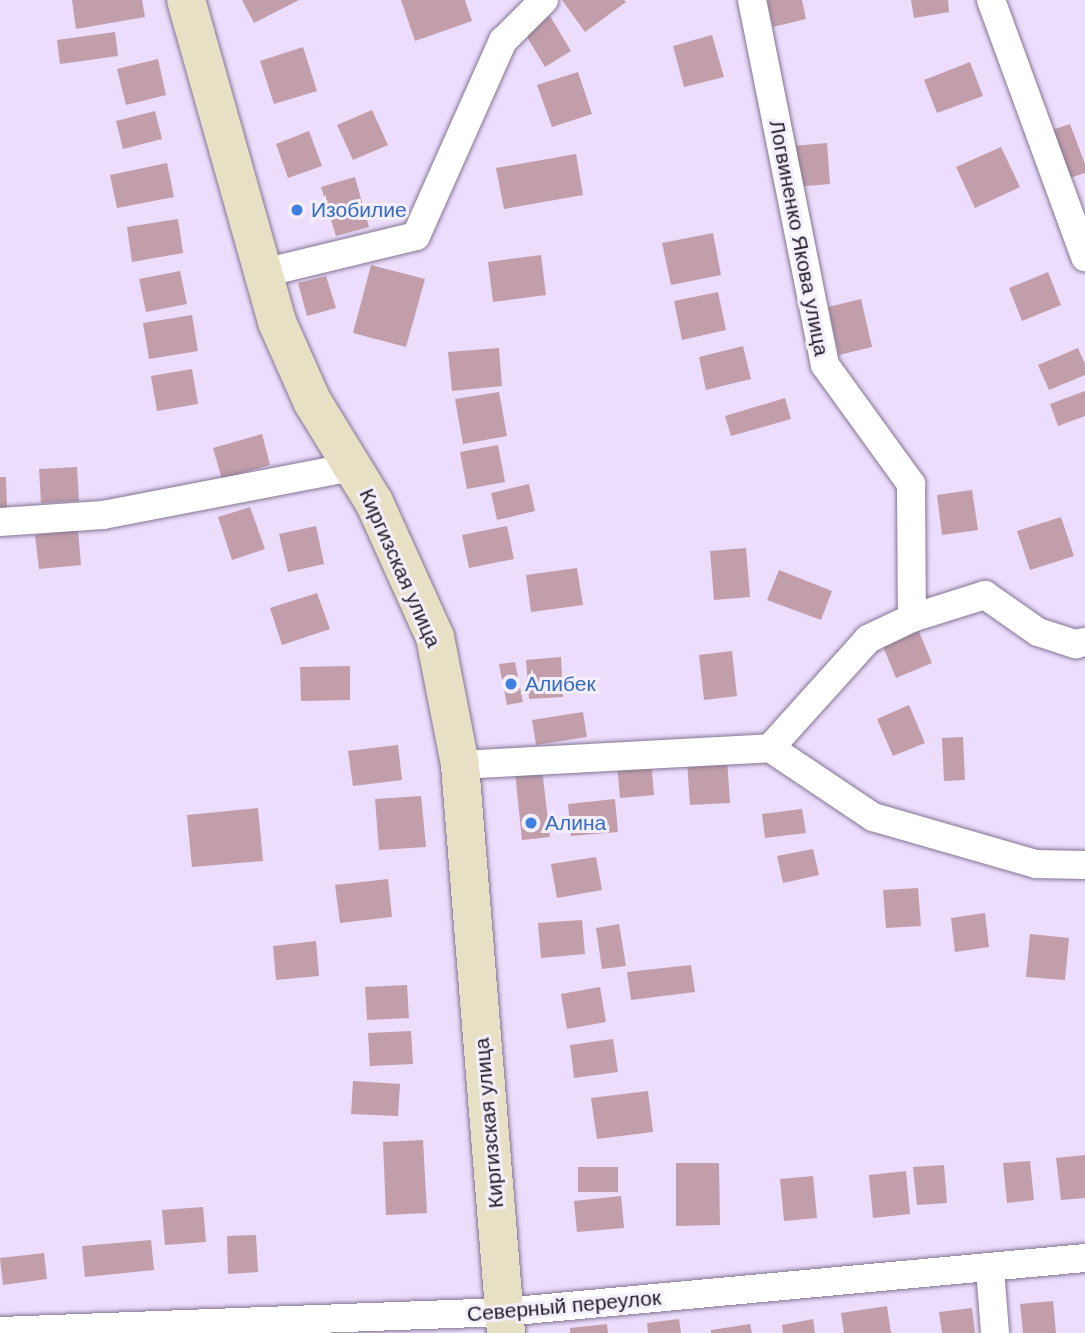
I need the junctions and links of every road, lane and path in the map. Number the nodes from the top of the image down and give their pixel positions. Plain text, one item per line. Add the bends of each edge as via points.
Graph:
1 (187, 0) edge
2 (544, 0) edge
3 (752, 0) edge
4 (991, 0) edge
5 (1085, 257) edge
6 (263, 273) junction
7 (353, 467) junction
8 (0, 522) edge
9 (912, 618) junction
10 (1085, 642) edge
11 (770, 748) junction
12 (460, 765) junction
13 (1085, 865) edge
14 (1085, 1258) edge
15 (990, 1269) junction
16 (505, 1323) edge
17 (0, 1331) edge
18 (32, 1333) edge
19 (995, 1333) edge

1 - 6 main road, Киргизская улица
2 - 6 street via 503,41 416,236
3 - 9 street, Логвиненко Якова улица via 825,365 911,484
4 - 5 street
6 - 7 main road, Киргизская улица via 277,322 312,401
7 - 8 street via 103,515
7 - 12 main road, Киргизская улица via 374,502 435,637
9 - 10 street via 985,595 1038,632 1076,644
9 - 11 street via 869,639
11 - 12 street
11 - 13 street via 873,817 1036,864
12 - 16 main road, Киргизская улица
14 - 15 street, Северный переулок
15 - 16 street, Северный переулок
15 - 19 street
16 - 18 street, Северный переулок
17 - 18 street, Северный переулок

